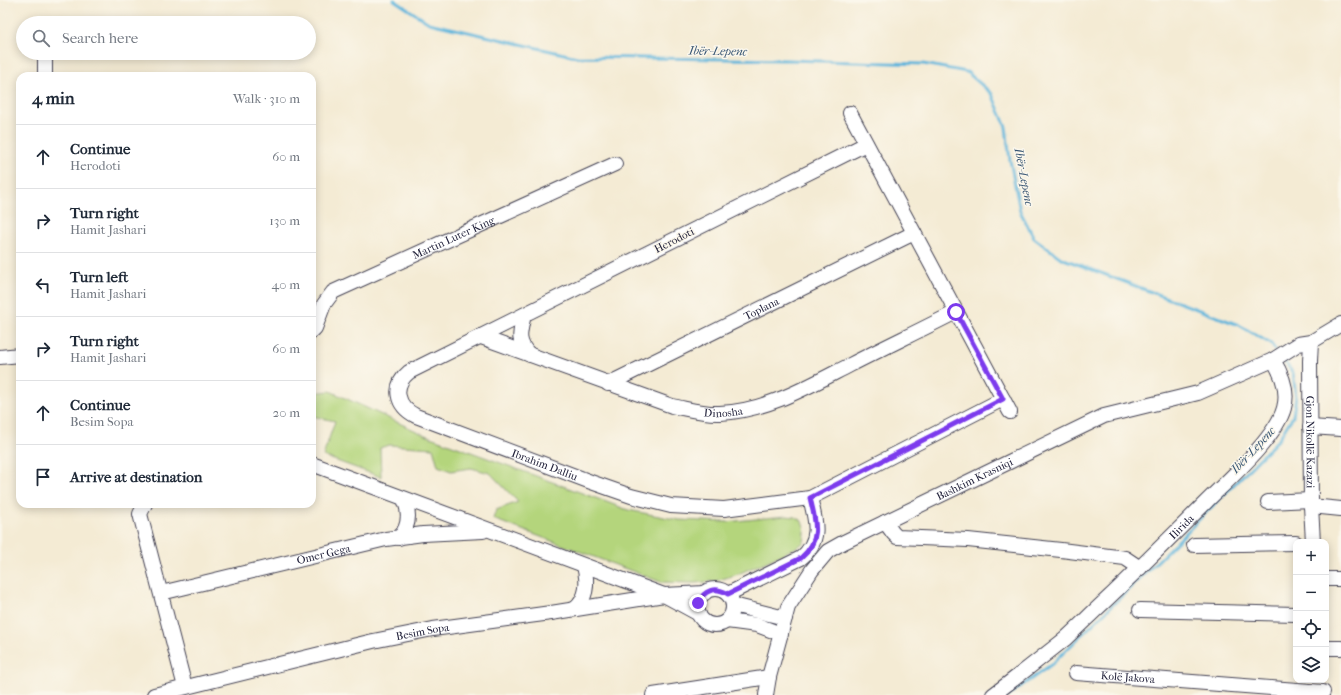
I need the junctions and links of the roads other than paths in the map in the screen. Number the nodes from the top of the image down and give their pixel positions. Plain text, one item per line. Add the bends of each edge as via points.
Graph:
1 (45, 60) edge
2 (45, 72) edge
3 (850, 113) dead end
4 (866, 144) junction
5 (616, 164) dead end
6 (914, 233) junction
7 (956, 312) junction
8 (524, 315) junction
9 (1341, 324) edge
10 (316, 325) edge
11 (481, 337) junction
12 (1311, 342) junction
13 (0, 355) edge
14 (16, 355) edge
15 (530, 355) junction
16 (1273, 360) junction
17 (608, 384) junction
18 (1003, 399) junction
19 (1010, 412) dead end
20 (1310, 427) junction
21 (1341, 429) edge
22 (316, 466) edge
23 (810, 498) junction
24 (404, 499) junction
25 (1268, 502) dead end
26 (1311, 503) junction
27 (143, 508) edge
28 (1341, 509) edge
29 (885, 522) junction
30 (489, 531) junction
31 (399, 538) junction
32 (1313, 539) edge
33 (1293, 543) edge
34 (1194, 545) dead end
35 (584, 566) junction
36 (1140, 568) junction
37 (1329, 579) edge
38 (1341, 579) edge
39 (161, 593) junction
40 (705, 593) junction
41 (664, 595) junction
42 (730, 600) junction
43 (575, 609) junction
44 (1140, 610) dead end
45 (698, 614) junction
46 (1293, 614) edge
47 (785, 618) junction
48 (727, 621) junction
49 (781, 634) junction
50 (1329, 648) edge
51 (1341, 648) edge
52 (1076, 673) dead end
53 (769, 677) junction
54 (185, 687) junction
55 (1323, 689) edge
56 (154, 695) edge
57 (653, 695) edge
58 (766, 695) edge
59 (993, 695) edge

1 - 2 street
3 - 4 street
4 - 6 street
4 - 8 street, Herodoti
5 - 10 street, Martin Luter King via 332,292 324,304
6 - 7 street
6 - 17 street, Toplana
7 - 17 street, Dinosha via 776,402 744,410 699,412 672,406
7 - 18 street
8 - 11 street, Herodoti
8 - 15 street via 521,342
9 - 12 street
11 - 15 street, Dinosha
11 - 23 street, Ibrahim Dalliu via 403,377 398,389 399,396 410,413 591,482 670,506 724,509
12 - 16 street via 1298,344
12 - 20 street, Gjon Nikollë Kazazi
13 - 14 street
15 - 17 street, Dinosha
16 - 29 street, Bashkim Krasniqi via 1198,394 1104,416
16 - 36 street, Ilirida via 1282,373 1285,386 1285,402 1279,421 1242,467
18 - 19 street
18 - 23 street
20 - 21 street
20 - 26 street, Gjon Nikollë Kazazi
22 - 24 street, Besim Sopa
23 - 42 street via 816,526 815,541 807,553
24 - 30 street, Besim Sopa
24 - 31 street via 408,524
25 - 26 street
26 - 28 street
26 - 32 street, Gjon Nikollë Kazazi
27 - 39 street via 140,514
29 - 36 street via 897,536 968,540 1125,558
29 - 47 street, Bashkim Krasniqi via 828,552 812,570 788,607
30 - 31 street, Omer Gega via 423,534
30 - 35 street, Besim Sopa
31 - 39 street, Omer Gega
33 - 34 street
35 - 41 street, Besim Sopa
35 - 43 street via 587,587 581,604
36 - 59 street, Ilirida via 1066,638
37 - 38 street
39 - 54 street
40 - 41 street, Besim Sopa
40 - 42 street, Besim Sopa via 716,589 722,591
40 - 45 street via 700,597
41 - 43 street, Besim Sopa
41 - 45 street, Besim Sopa
42 - 47 street, Besim Sopa
42 - 48 street via 733,611
43 - 54 street, Besim Sopa via 411,633
44 - 46 street
45 - 48 street, Besim Sopa via 711,625 717,626
47 - 49 street, Bashkim Krasniqi
48 - 49 street, Besim Sopa via 757,625
49 - 53 street, Bashkim Krasniqi
50 - 51 street
52 - 55 street, Kolë Jakova
53 - 57 street
53 - 58 street, Bashkim Krasniqi
54 - 56 street, Besim Sopa

